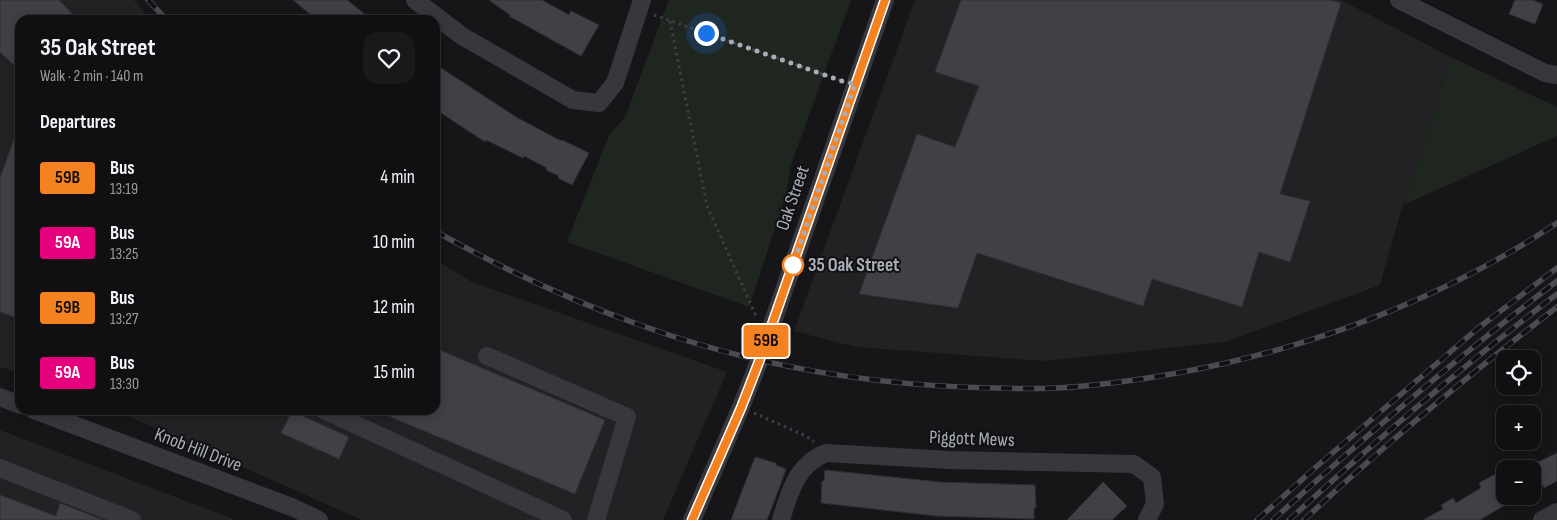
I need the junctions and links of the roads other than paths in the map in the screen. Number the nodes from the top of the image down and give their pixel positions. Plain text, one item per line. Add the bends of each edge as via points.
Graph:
1 (415, 0) edge
2 (885, 0) edge
3 (1399, 0) edge
4 (640, 5) edge
5 (435, 15) edge
6 (440, 19) edge
7 (1557, 75) edge
8 (487, 356) dead end
9 (0, 397) edge
10 (15, 403) edge
11 (46, 415) edge
12 (335, 415) edge
13 (0, 468) edge
14 (1557, 512) edge
15 (288, 514) edge
16 (132, 520) edge
17 (319, 520) edge
18 (563, 520) edge
19 (596, 520) edge
20 (692, 520) edge
21 (781, 520) edge
22 (1147, 520) edge
23 (1542, 520) edge

1 - 5 street
2 - 20 street, Oak Street via 760,359
3 - 7 street via 1545,73
4 - 6 street via 615,83 599,103 574,100 462,36
8 - 19 street via 627,417
9 - 10 street
11 - 15 street, Knob Hill Drive
12 - 18 street
13 - 16 street
14 - 23 street
15 - 17 street, Knob Hill Drive
21 - 22 street, Piggott Mews via 796,479 815,457 826,453 949,460 1134,464 1152,477 1155,504

